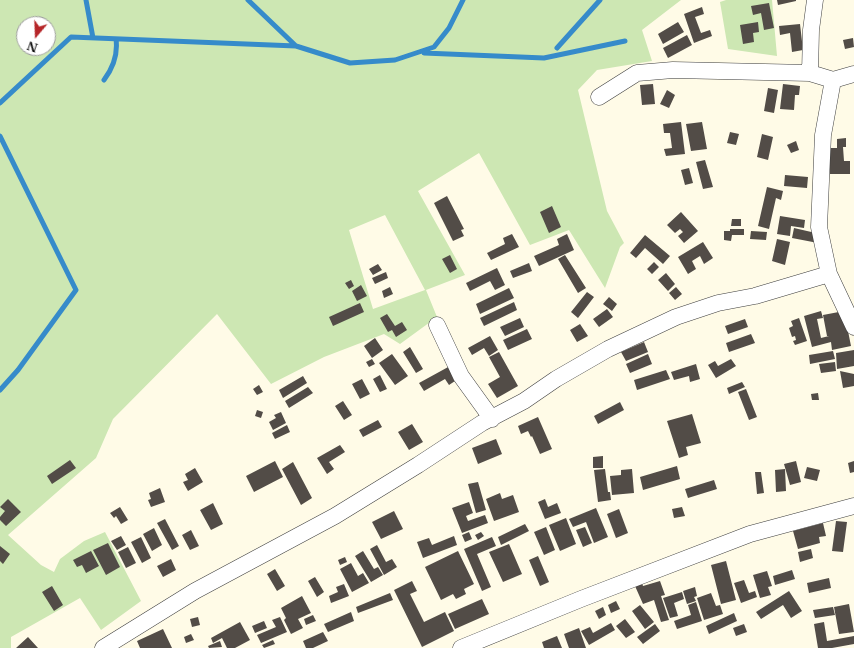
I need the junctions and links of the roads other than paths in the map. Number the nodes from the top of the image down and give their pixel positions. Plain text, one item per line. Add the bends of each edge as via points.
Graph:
1 (815, 0) edge
2 (810, 73) junction
3 (854, 74) edge
4 (833, 80) junction
5 (599, 97) dead end
6 (829, 274) junction
7 (437, 325) dead end
8 (854, 327) edge
9 (492, 419) junction
10 (854, 506) edge
11 (103, 648) edge
12 (461, 648) edge

1 - 2 street
2 - 4 street
2 - 5 street via 673,70 637,73
3 - 4 street
4 - 6 street via 823,135 819,228
6 - 8 street
6 - 9 street via 755,296 718,303 676,317 608,349
7 - 9 street via 461,376
9 - 11 street via 335,516 195,591
10 - 12 street via 750,534

